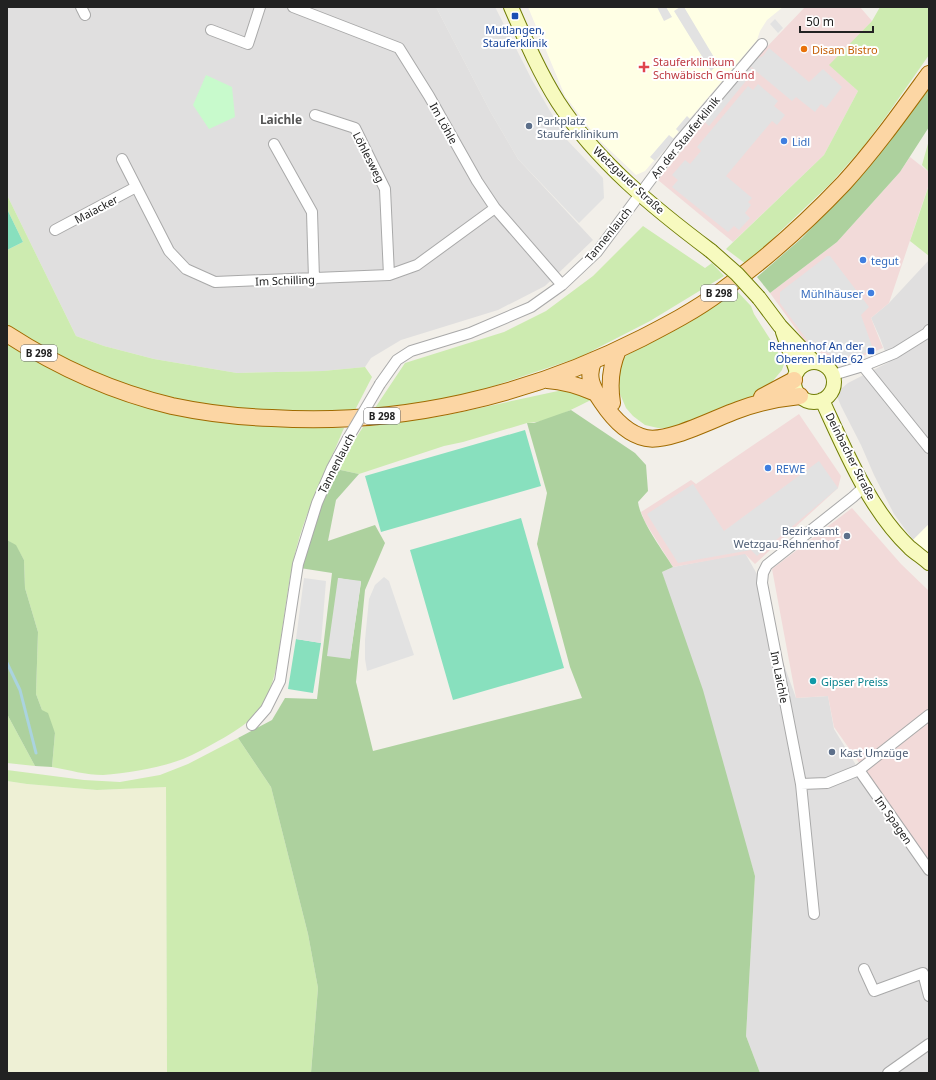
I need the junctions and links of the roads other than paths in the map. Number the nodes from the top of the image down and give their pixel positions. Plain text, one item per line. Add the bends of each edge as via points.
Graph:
1 (260, 7) edge
2 (293, 7) edge
3 (511, 7) edge
4 (211, 30) dead end
5 (762, 44) dead end
6 (929, 74) edge
7 (316, 115) dead end
8 (274, 144) dead end
9 (122, 158) dead end
10 (136, 187) junction
11 (640, 194) junction
12 (496, 208) junction
13 (55, 230) dead end
14 (389, 275) junction
15 (314, 279) junction
16 (562, 285) junction
17 (780, 326) junction
18 (928, 333) edge
19 (7, 334) edge
20 (618, 350) junction
21 (594, 360) junction
22 (814, 362) junction
23 (863, 366) junction
24 (833, 375) junction
25 (796, 376) junction
26 (543, 380) junction
27 (596, 393) junction
28 (800, 396) junction
29 (822, 400) junction
30 (612, 403) junction
31 (740, 410) junction
32 (623, 426) junction
33 (929, 448) edge
34 (864, 487) junction
35 (929, 563) edge
36 (929, 715) edge
37 (252, 725) dead end
38 (859, 770) junction
39 (801, 784) junction
40 (929, 870) edge
41 (814, 914) dead end
42 (864, 969) dead end
43 (929, 996) edge
44 (929, 1044) edge
45 (888, 1073) edge

1 - 4 street via 248,44
2 - 12 street, Im Löhle via 399,48 477,181
3 - 11 street, Wetzgauer Straße via 542,72 576,128
5 - 11 street, An der Stauferklinik via 678,143
6 - 20 main road, B 298 via 878,143 845,182 774,251 719,293
7 - 14 street, Löhlesweg via 355,128 385,189
8 - 15 street via 312,212
9 - 10 street, Im Schilling
10 - 13 street, Maiacker
10 - 15 street, Im Schilling via 169,251 186,269 215,282
11 - 16 street, Tannenlauch via 597,252
11 - 17 street, Wetzgauer Straße, bridge via 737,274
12 - 14 street, Im Schilling via 417,265
12 - 16 street, Im Löhle
14 - 15 street, Im Schilling
16 - 37 street, Tannenlauch, bridge via 531,307 470,333 411,351 397,360 380,384 332,468 317,503 298,564 280,681 266,710
17 - 22 street, Wetzgauer Straße
17 - 25 street, Wetzgauer Straße
18 - 23 street via 895,353
19 - 26 main road, B 298 via 52,361 110,387 172,406 240,416 301,420 399,414 479,399
20 - 21 main road, B 298
20 - 30 main road via 610,382
21 - 26 main road, B 298
21 - 27 main road via 590,376
21 - 30 main road
22 - 24 street, Wetzgauer Straße via 825,365
22 - 25 street via 801,367
23 - 24 street
23 - 33 street
24 - 29 street via 831,392
25 - 28 street, Wetzgauer Straße via 794,386
25 - 31 main road
26 - 27 main road via 567,383
27 - 32 main road
28 - 29 street via 809,401
28 - 31 main road
29 - 34 street, Deinbacher Straße
30 - 32 main road
31 - 32 main road via 661,438 645,438
34 - 35 street, Deinbacher Straße via 909,547
34 - 39 street, Im Laichle via 767,565 763,573 762,583
36 - 38 street
38 - 39 street via 827,783
38 - 40 street, Im Spagen
39 - 41 street, Im Laichle
42 - 43 street via 874,991 922,973
44 - 45 street

